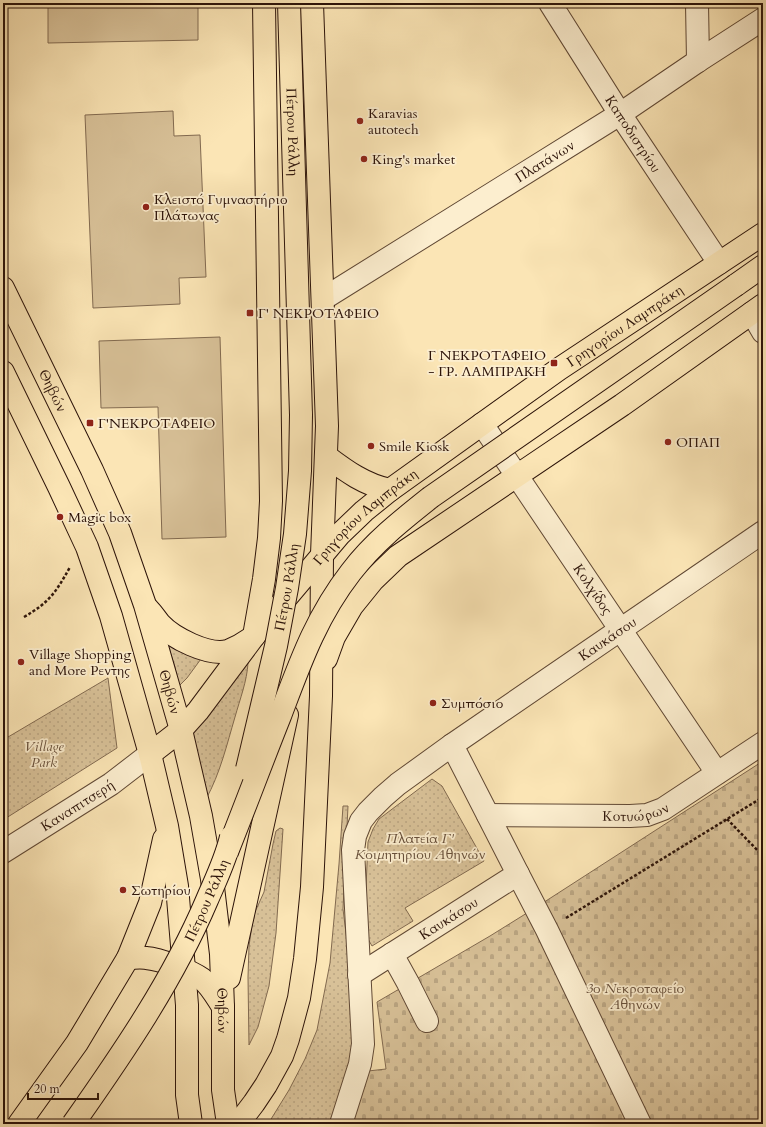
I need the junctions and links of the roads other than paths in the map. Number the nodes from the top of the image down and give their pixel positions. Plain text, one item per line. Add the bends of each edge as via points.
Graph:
1 (264, 3) edge
2 (289, 3) edge
3 (312, 3) edge
4 (550, 3) edge
5 (697, 3) edge
6 (763, 18) edge
7 (698, 61) junction
8 (620, 114) junction
9 (763, 234) edge
10 (719, 263) junction
11 (763, 266) edge
12 (3, 288) edge
13 (322, 299) junction
14 (757, 309) edge
15 (763, 332) edge
16 (3, 372) edge
17 (482, 424) junction
18 (326, 456) junction
19 (517, 476) junction
20 (390, 490) junction
21 (763, 532) edge
22 (322, 555) junction
23 (145, 605) junction
24 (620, 630) junction
25 (254, 636) junction
26 (321, 671) junction
27 (181, 730) junction
28 (763, 743) edge
29 (452, 745) junction
30 (150, 754) junction
31 (717, 773) junction
32 (488, 815) junction
33 (167, 826) junction
34 (3, 852) edge
35 (227, 852) junction
36 (518, 874) junction
37 (392, 954) junction
38 (128, 958) junction
39 (185, 970) junction
40 (359, 975) junction
41 (223, 1007) junction
42 (427, 1021) dead end
43 (19, 1124) edge
44 (73, 1124) edge
45 (192, 1124) edge
46 (228, 1124) edge
47 (238, 1124) edge
48 (341, 1124) edge
49 (640, 1124) edge

1 - 25 main road, Πέτρου Ράλλη via 271,501 264,579
2 - 35 main road, Πέτρου Ράλλη, bridge via 301,415 300,471 295,534 276,646
3 - 13 main road, Πέτρου Ράλλη
4 - 8 street, Καποδιστρίου
5 - 7 street
6 - 7 street, Πλατάνων
7 - 8 street, Πλατάνων
8 - 10 street, Καποδιστρίου
8 - 13 street, Πλατάνων
9 - 10 main road, Γρηγορίου Λαμπράκη
10 - 17 main road, Γρηγορίου Λαμπράκη via 559,369
11 - 35 main road, bridge via 431,497 396,524 366,554 332,599 310,639
12 - 23 main road, Θηβών via 92,470 120,533
13 - 18 main road, Πέτρου Ράλλη
14 - 15 street
14 - 19 main road
16 - 30 main road via 87,547 111,616
17 - 19 street, Κολχίδος
17 - 20 main road, Γρηγορίου Λαμπράκη
18 - 20 main road via 362,480
18 - 22 main road, Πέτρου Ράλλη
19 - 24 street, Κολχίδος
19 - 26 main road via 398,556 373,580 352,606 334,637
20 - 22 main road, Γρηγορίου Λαμπράκη via 364,511
21 - 24 street, Καυκάσου
22 - 25 main road, Γρηγορίου Λαμπράκη
22 - 26 main road, Πέτρου Ράλλη
22 - 41 main road
23 - 25 main road via 160,624 175,636 211,651 227,651
23 - 27 main road, Θηβών
24 - 29 street, Καυκάσου
24 - 31 street, Κολχίδος
25 - 27 main road, Γρηγορίου Λαμπράκη
26 - 47 main road, Πέτρου Ράλλη via 312,887 299,998 282,1056 254,1103
27 - 30 main road, Γρηγορίου Λαμπράκη
27 - 41 main road, Θηβών via 202,816 212,880 221,954
28 - 31 street, Κοτυώρων
29 - 32 street
29 - 40 street, Καυκάσου via 398,784 361,821 353,850
30 - 33 main road
30 - 34 street, Καναπιτσερή via 111,784
31 - 32 street, Κοτυώρων via 663,809 647,815
32 - 36 street
33 - 38 main road via 150,903
33 - 39 main road via 177,886
35 - 44 main road, Πέτρου Ράλλη, bridge via 197,925 171,974 110,1072
36 - 37 street, Καυκάσου
36 - 49 street
37 - 40 street, Καυκάσου
37 - 42 street
38 - 39 main road via 166,962
38 - 43 main road via 77,1043
39 - 41 main road via 202,979
39 - 45 main road via 187,1095
40 - 48 street, Καυκάσου via 362,1053
41 - 46 main road, Θηβών via 223,1090

